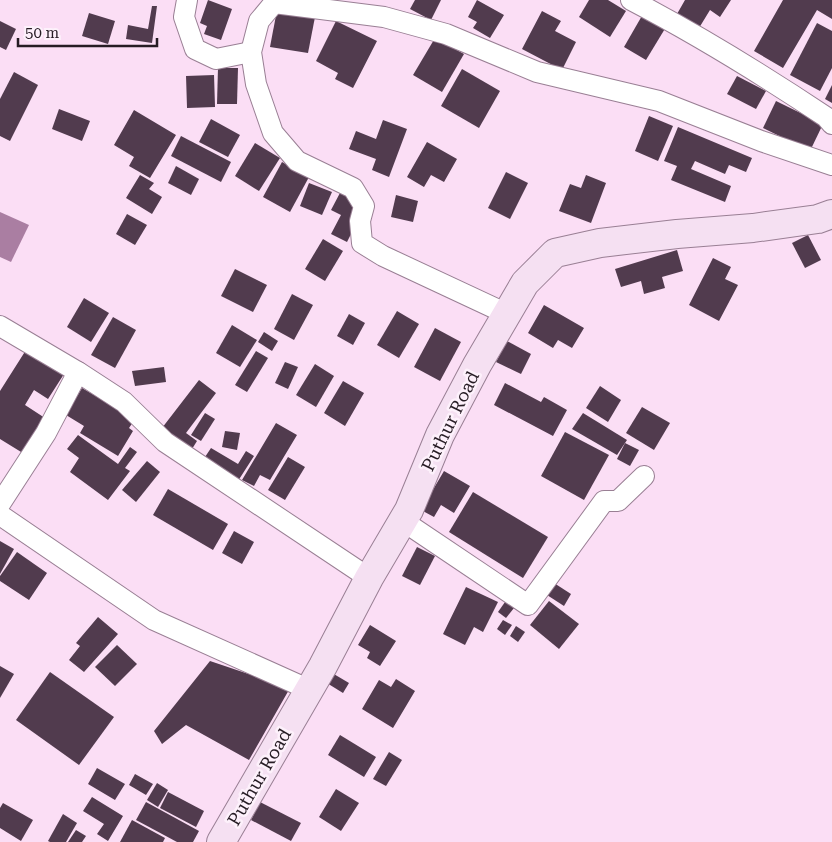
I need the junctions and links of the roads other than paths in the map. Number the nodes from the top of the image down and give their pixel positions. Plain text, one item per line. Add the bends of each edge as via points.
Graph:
1 (187, 0) edge
2 (630, 0) edge
3 (274, 1) edge
4 (251, 52) junction
5 (832, 124) edge
6 (832, 165) edge
7 (832, 214) edge
8 (507, 314) junction
9 (0, 326) edge
10 (78, 372) junction
11 (644, 476) dead end
12 (0, 504) edge
13 (0, 515) edge
14 (403, 521) junction
15 (369, 578) junction
16 (310, 690) junction
17 (222, 842) edge

1 - 4 street via 184,17 195,50 216,59
2 - 5 street via 774,83
3 - 4 street via 259,21
3 - 6 street via 384,17 446,34 537,72 659,101
4 - 8 street via 256,84 273,133 297,161 353,188 364,206 360,220 362,243
7 - 8 street, Puthur Road via 818,219 762,226 600,243 555,253 525,283
8 - 14 street, Puthur Road via 440,435
9 - 10 street
10 - 12 street via 46,433
10 - 15 street via 124,402 164,442
11 - 14 street via 618,502 604,501 528,605
13 - 16 street via 154,620
14 - 15 street, Puthur Road
15 - 16 street, Puthur Road
16 - 17 street, Puthur Road

